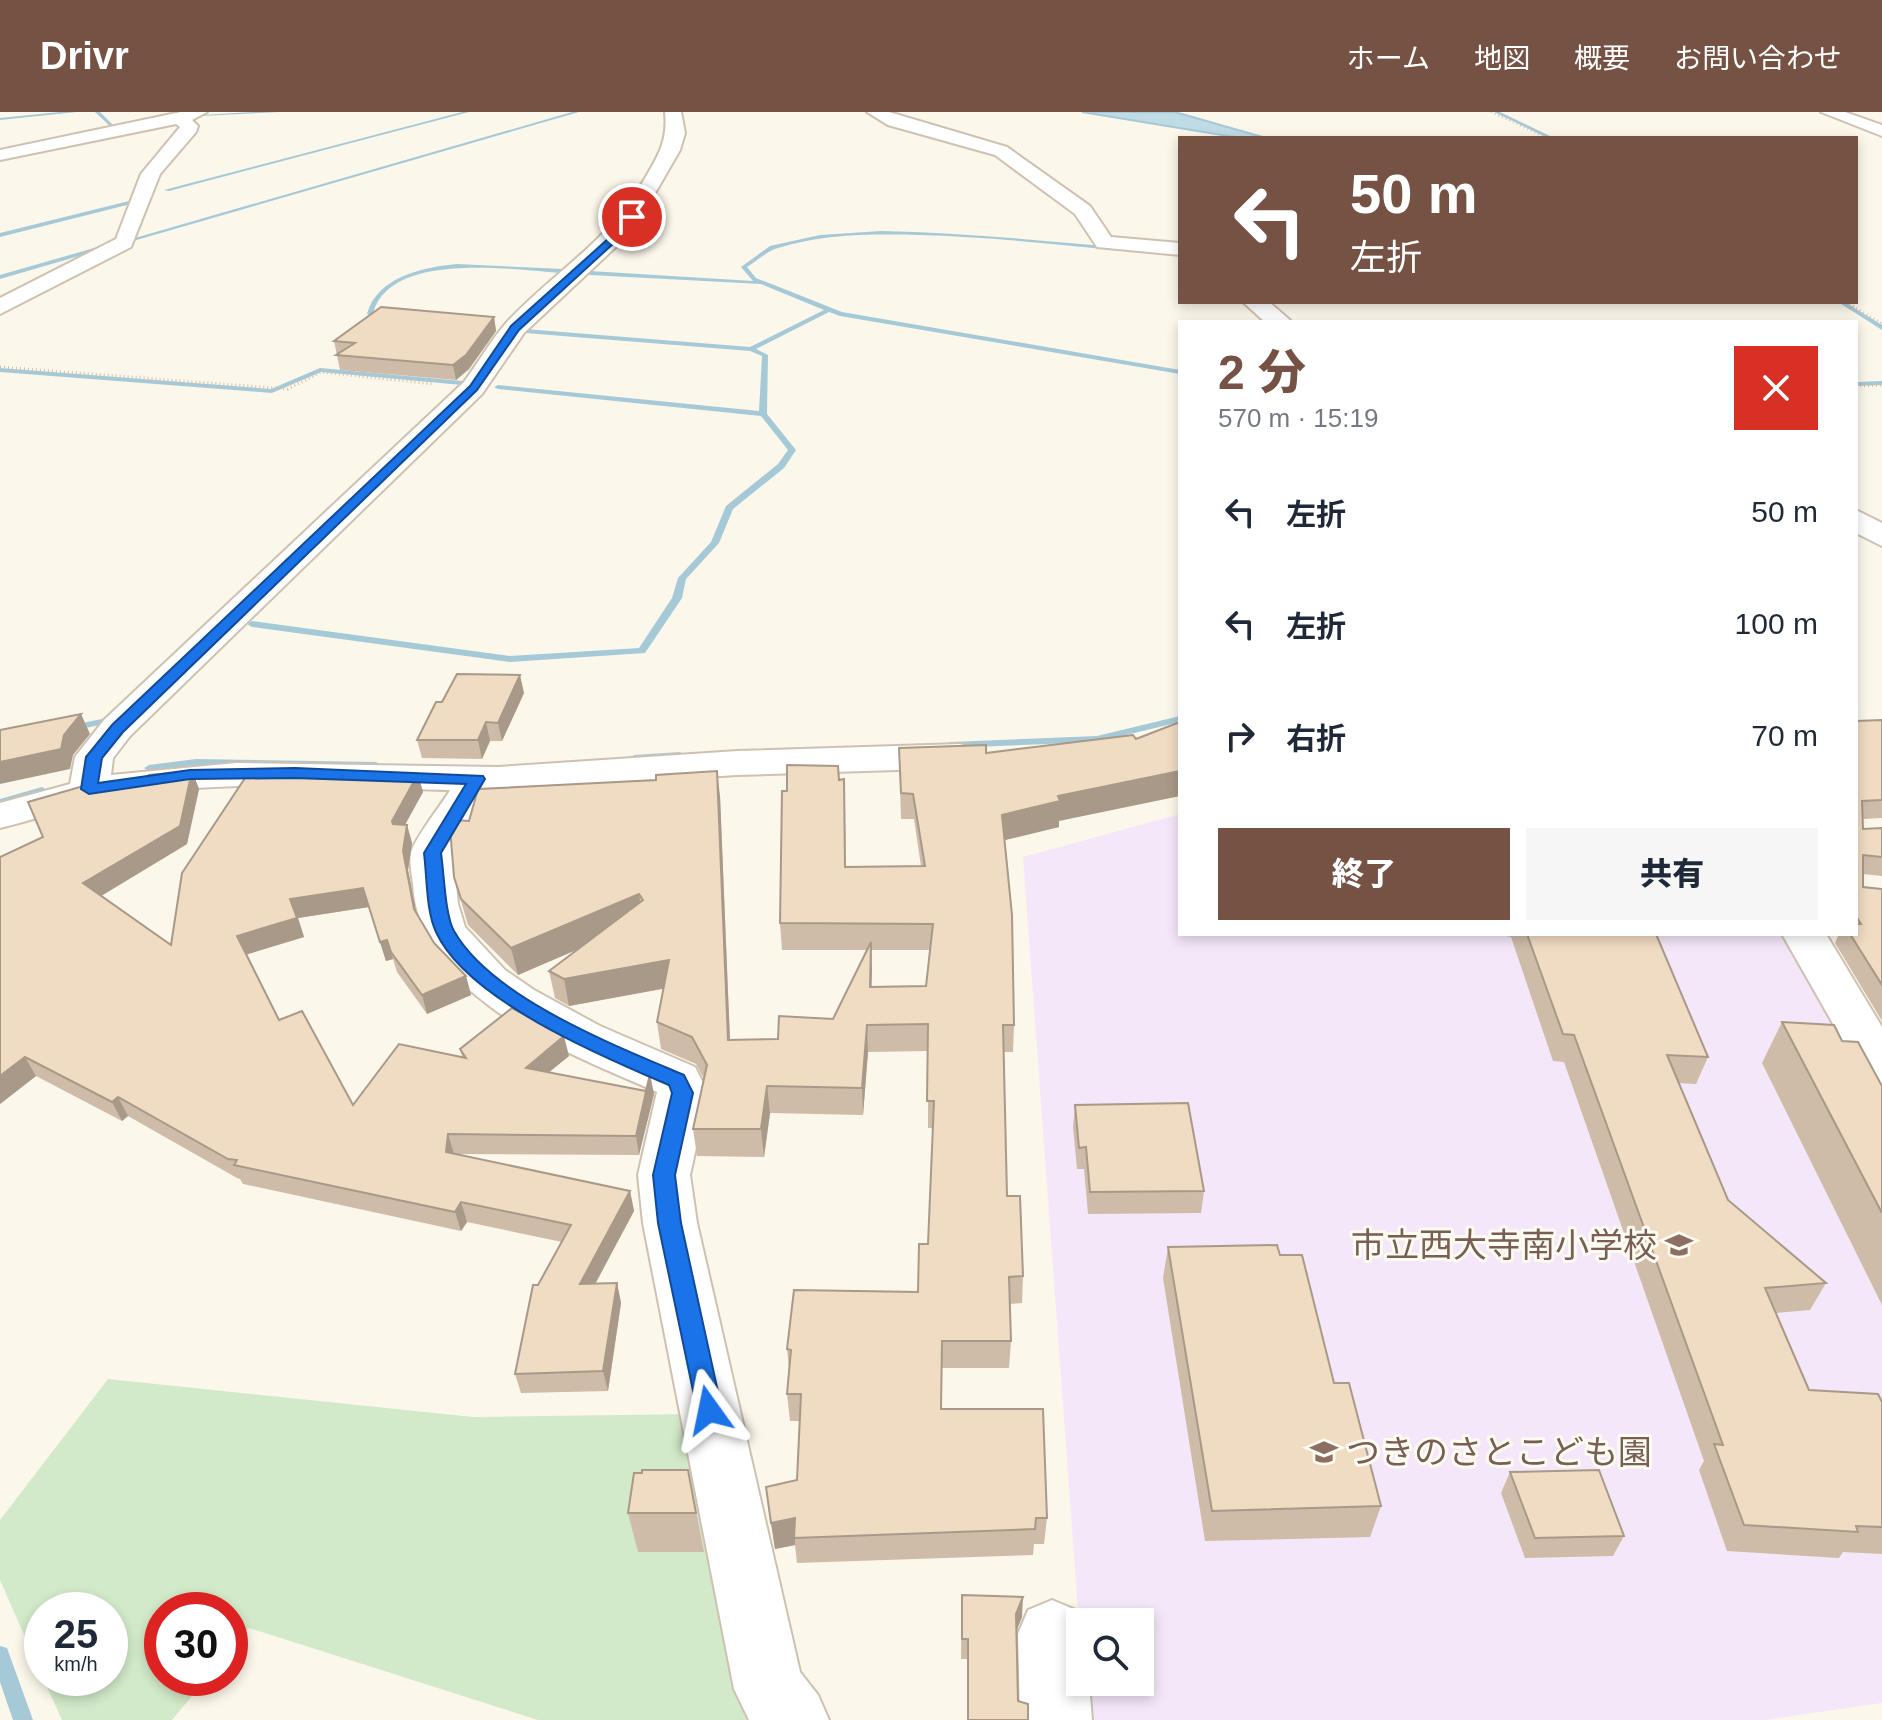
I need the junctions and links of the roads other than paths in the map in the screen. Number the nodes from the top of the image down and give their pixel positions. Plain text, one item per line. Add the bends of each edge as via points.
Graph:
1 (673, 112) edge
2 (875, 112) edge
3 (1829, 112) edge
4 (186, 116) edge
5 (1882, 131) edge
6 (0, 155) edge
7 (1178, 249) edge
8 (1258, 304) edge
9 (0, 307) edge
10 (1278, 320) edge
11 (1858, 520) edge
12 (1882, 537) edge
13 (993, 756) edge
14 (477, 779) junction
15 (89, 789) junction
16 (0, 816) edge
17 (1805, 936) edge
18 (1882, 1068) edge
19 (1052, 1634) dead end
20 (793, 1720) edge
21 (1056, 1720) edge

1 - 15 street via 676,133 671,150 632,217 515,328 473,388 117,728 94,757
2 - 7 street via 1001,151 1083,210 1104,243
3 - 5 street
4 - 6 street
4 - 9 street via 187,134 154,166 124,243
8 - 10 street
11 - 12 street
13 - 14 street via 665,766
14 - 15 street via 190,775
14 - 20 street via 432,853 444,931 502,990 578,1038 677,1080 683,1093 664,1175 670,1223 769,1689
15 - 16 street
17 - 18 street
19 - 21 street

